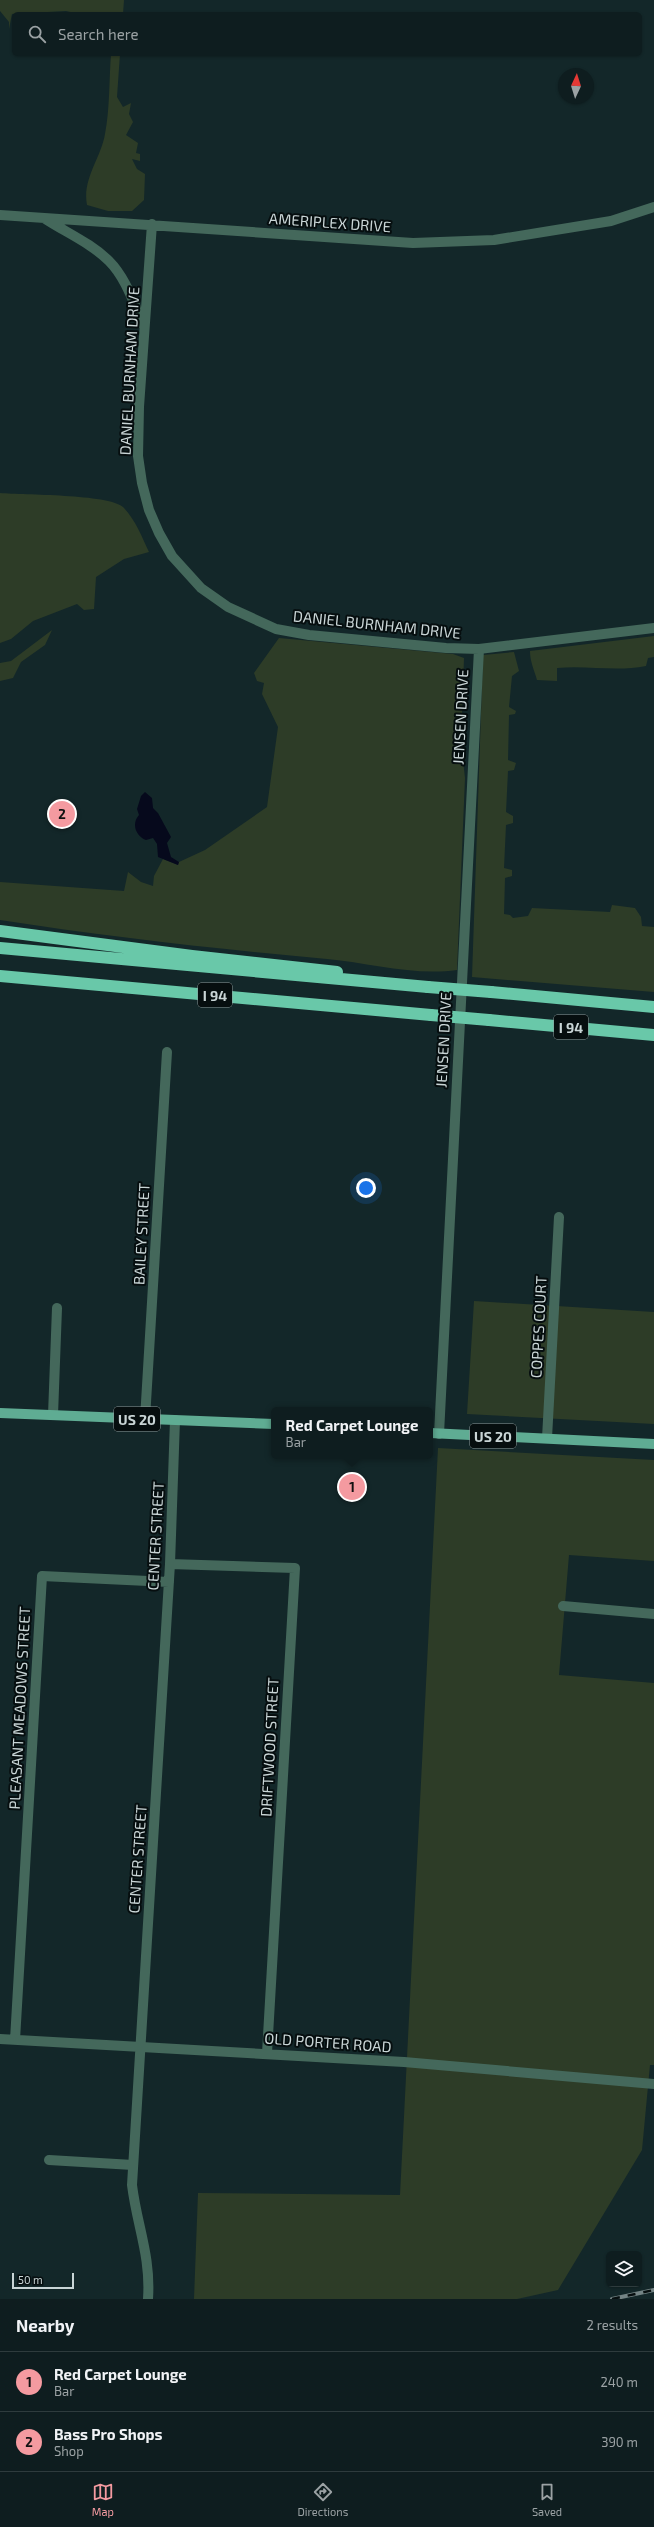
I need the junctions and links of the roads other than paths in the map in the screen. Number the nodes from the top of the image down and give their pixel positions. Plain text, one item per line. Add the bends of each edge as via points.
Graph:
1 (654, 207) edge
2 (0, 215) edge
3 (42, 217) junction
4 (152, 224) junction
5 (145, 328) junction
6 (654, 628) edge
7 (479, 648) junction
8 (0, 931) edge
9 (0, 948) edge
10 (0, 976) edge
11 (0, 983) edge
12 (103, 985) junction
13 (405, 985) junction
14 (654, 1007) edge
15 (654, 1035) edge
16 (167, 1052) dead end
17 (558, 1217) dead end
18 (57, 1308) dead end
19 (0, 1412) edge
20 (53, 1415) junction
21 (145, 1419) junction
22 (176, 1420) junction
23 (271, 1424) edge
24 (435, 1433) edge
25 (547, 1438) junction
26 (654, 1444) edge
27 (170, 1564) junction
28 (169, 1582) junction
29 (563, 1606) dead end
30 (654, 1614) edge
31 (0, 2039) edge
32 (15, 2040) junction
33 (140, 2047) junction
34 (266, 2053) junction
35 (654, 2084) edge
36 (50, 2160) dead end
37 (133, 2165) junction
38 (148, 2299) edge

1 - 4 street, AMERIPLEX DRIVE via 611,221 494,240 413,243
2 - 3 street, AMERIPLEX DRIVE
3 - 4 street, AMERIPLEX DRIVE
3 - 5 street via 109,261 128,291
4 - 5 street, DANIEL BURNHAM DRIVE
5 - 7 street, DANIEL BURNHAM DRIVE via 138,431 142,483 149,510 159,533 172,556 201,588 228,607 276,629 348,639 446,648
6 - 7 street, DANIEL BURNHAM DRIVE
7 - 24 street, JENSEN DRIVE
8 - 13 highway via 192,956 318,968
9 - 13 highway, I 94
10 - 12 highway, I 94
11 - 12 highway
12 - 15 highway, I 94, bridge
13 - 14 highway, I 94, bridge
16 - 21 street, BAILEY STREET
17 - 25 street, COPPES COURT
18 - 20 street
19 - 20 main road, US 20
20 - 21 main road, US 20
21 - 22 main road, US 20
22 - 23 main road, US 20
22 - 27 street, CENTER STREET
24 - 25 main road, US 20
25 - 26 main road, US 20
27 - 28 street, CENTER STREET
27 - 34 street, DRIFTWOOD STREET via 295,1568
28 - 32 street, PLEASANT MEADOWS STREET via 42,1576
28 - 33 street, CENTER STREET
29 - 30 street
31 - 32 street, OLD PORTER ROAD
32 - 33 street, OLD PORTER ROAD
33 - 34 street, OLD PORTER ROAD
33 - 37 street, CENTER STREET
34 - 35 street, OLD PORTER ROAD via 404,2062
36 - 37 street
37 - 38 street, CENTER STREET via 134,2207 148,2260

